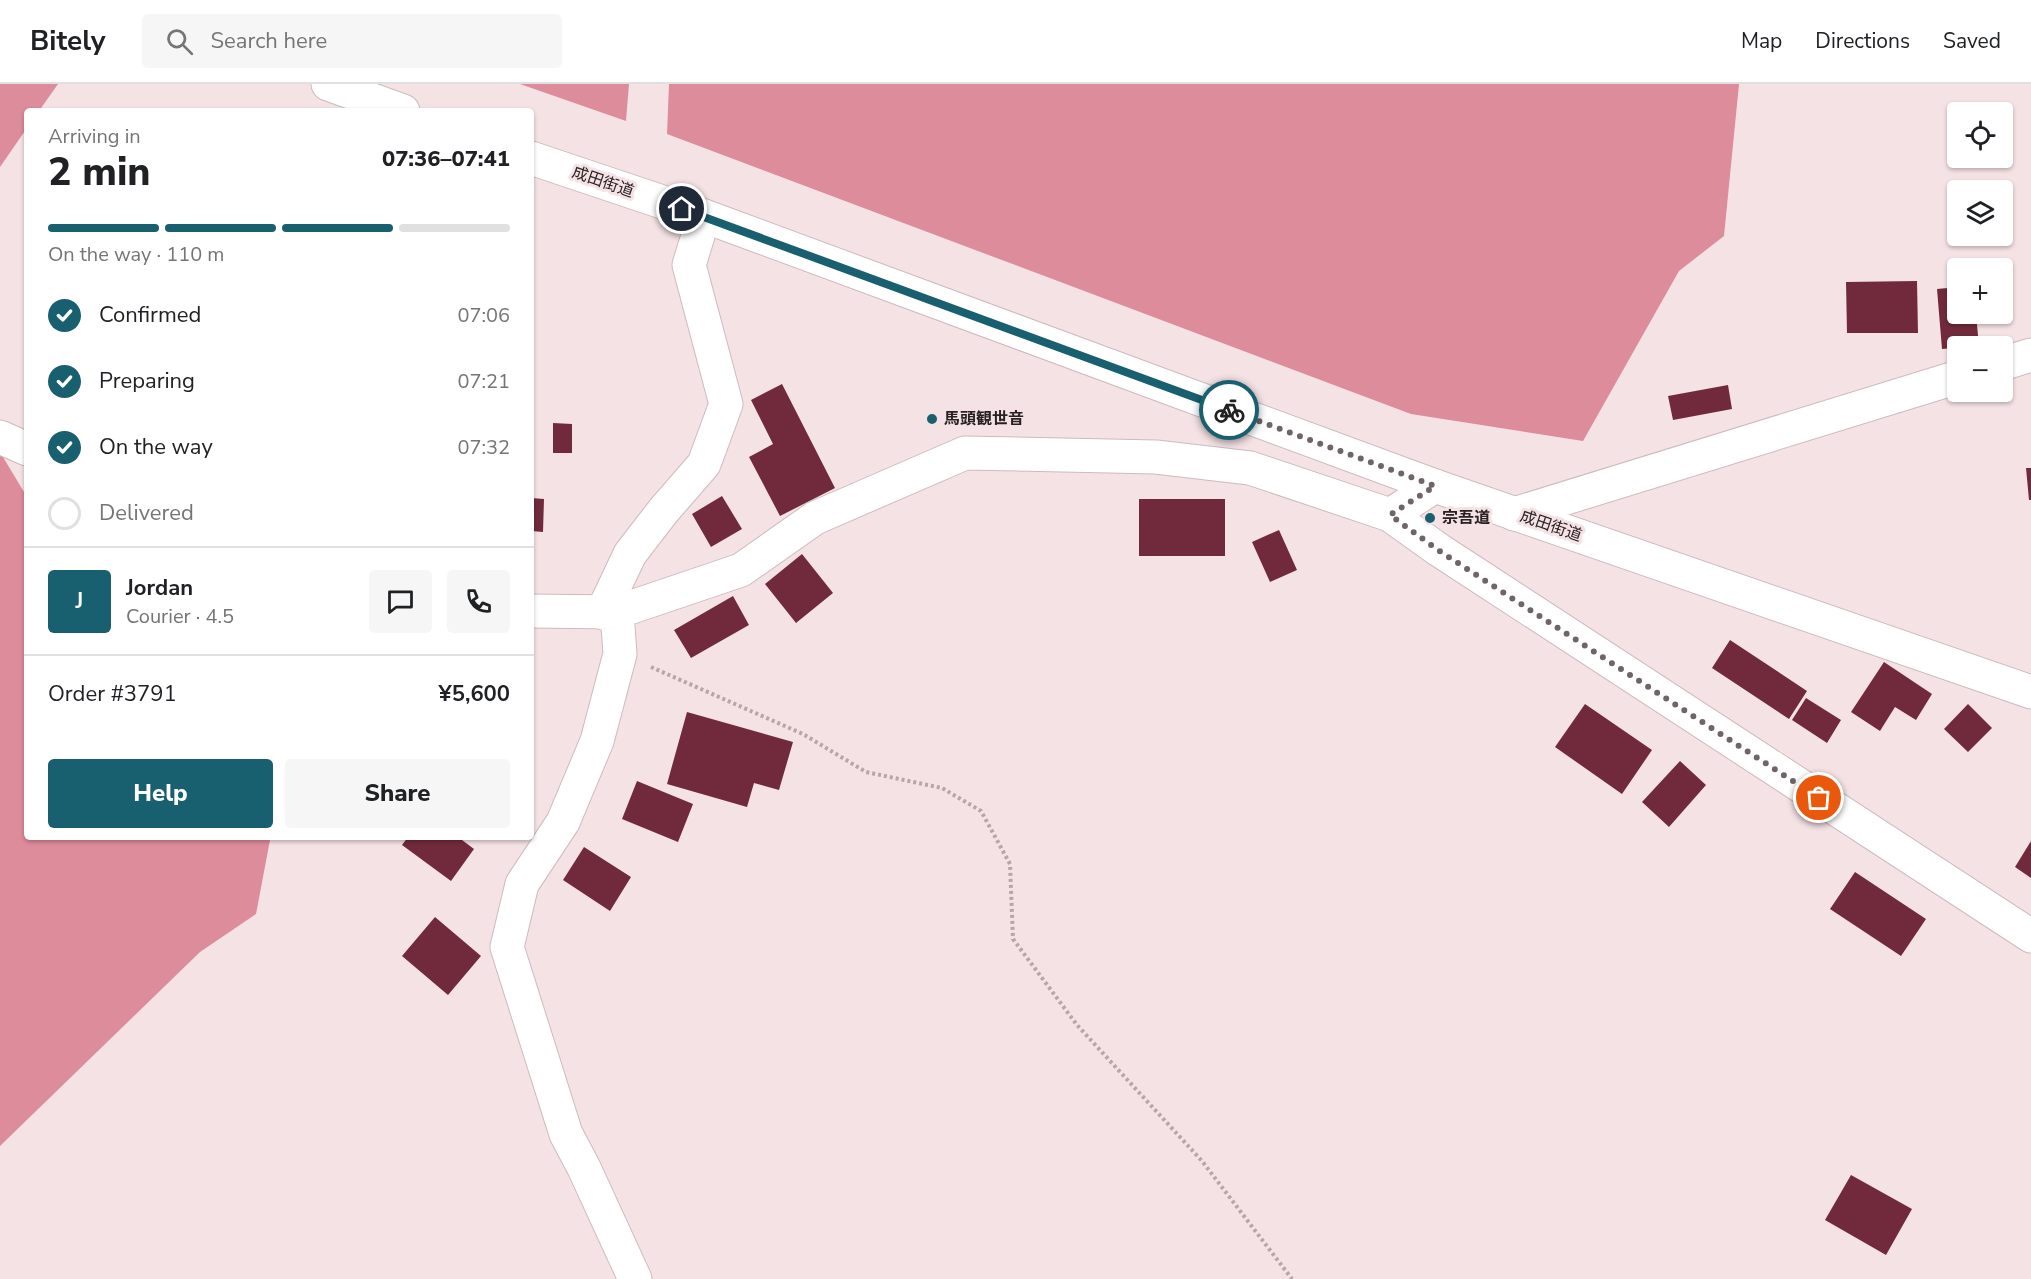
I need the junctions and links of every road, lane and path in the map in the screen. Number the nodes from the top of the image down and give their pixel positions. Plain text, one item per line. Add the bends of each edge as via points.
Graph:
1 (328, 84) edge
2 (395, 108) edge
3 (534, 159) edge
4 (704, 216) junction
5 (2031, 355) edge
6 (2013, 361) edge
7 (1947, 380) edge
8 (0, 437) edge
9 (24, 448) edge
10 (1435, 486) junction
11 (1514, 514) junction
12 (1390, 515) junction
13 (534, 611) edge
14 (610, 613) junction
15 (620, 654) junction
16 (2031, 692) edge
17 (2031, 936) edge
18 (635, 1279) edge
19 (1292, 1279) edge

1 - 2 main road
3 - 4 main road, 成田街道
4 - 10 main road, 成田街道
4 - 14 main road via 689,265 726,404 704,464 630,555
5 - 6 main road
7 - 11 main road
8 - 9 main road
10 - 11 main road, 成田街道
10 - 12 main road
11 - 16 main road, 成田街道
12 - 14 main road via 1250,468 1156,457 965,453 815,518 741,570
12 - 17 main road
13 - 14 main road
14 - 15 main road
15 - 18 main road via 597,741 563,822 522,884 507,947 566,1134
15 - 19 path via 803,735 866,772 942,788 981,811 1010,864 1013,939 1077,1025 1202,1161

